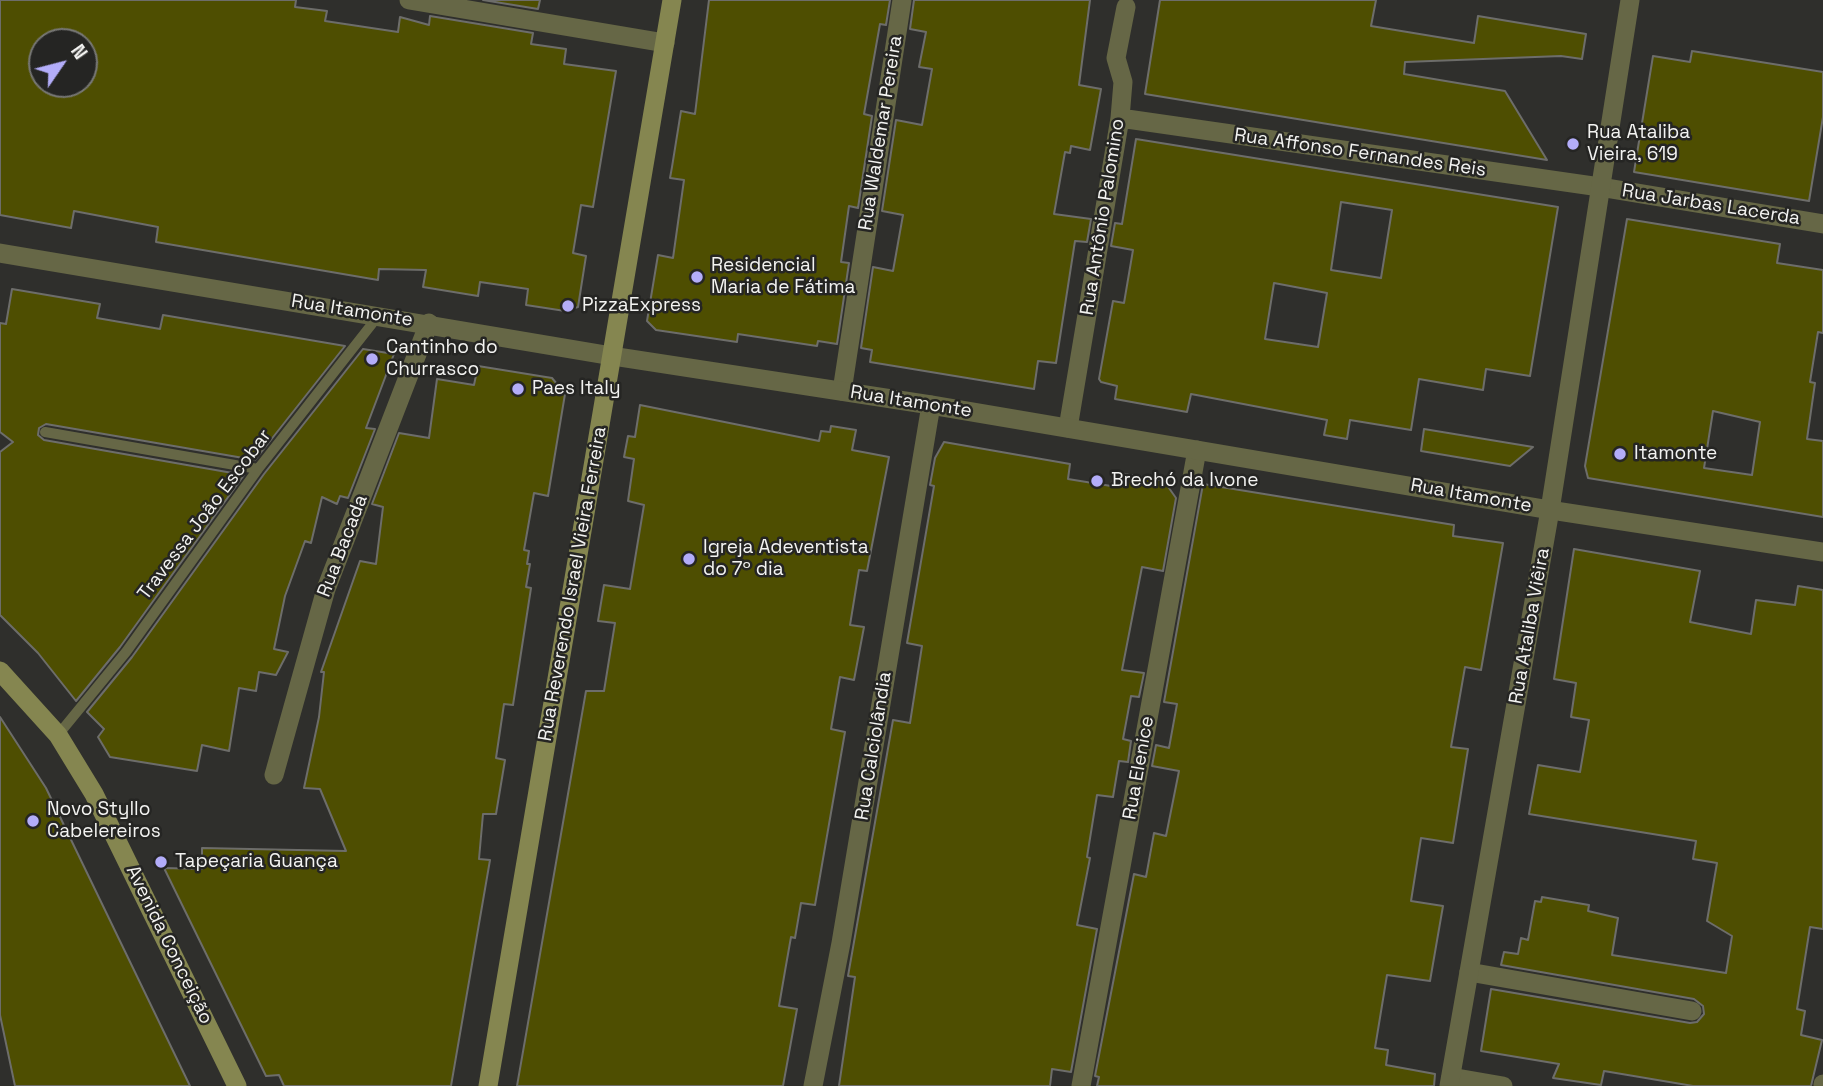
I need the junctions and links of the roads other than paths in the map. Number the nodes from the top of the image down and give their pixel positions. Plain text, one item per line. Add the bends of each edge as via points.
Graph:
1 (409, 0) edge
2 (672, 0) edge
3 (902, 0) edge
4 (1630, 0) edge
5 (1126, 6) dead end
6 (665, 43) junction
7 (1120, 118) junction
8 (1600, 187) junction
9 (1823, 224) edge
10 (0, 253) edge
11 (379, 316) junction
12 (429, 323) junction
13 (612, 356) junction
14 (842, 391) junction
15 (931, 405) junction
16 (1068, 428) junction
17 (45, 432) dead end
18 (1197, 450) junction
19 (258, 469) junction
20 (1550, 510) junction
21 (1823, 552) edge
22 (0, 671) edge
23 (58, 735) junction
24 (274, 775) dead end
25 (1469, 972) junction
26 (1692, 1011) dead end
27 (1450, 1081) edge
28 (237, 1086) edge
29 (488, 1086) edge
30 (813, 1086) edge
31 (1081, 1086) edge
32 (1503, 1086) edge

1 - 6 street
2 - 6 main road, Rua Reverendo Israel Vieira Ferreira
3 - 14 street, Rua Waldemar Pereira
4 - 8 street, Rua Ataliba Viêira
5 - 7 street, Rua Antônio Palomino via 1116,58 1123,82
6 - 13 main road, Rua Reverendo Israel Vieira Ferreira
7 - 8 street, Rua Affonso Fernandes Reis
7 - 16 street, Rua Antônio Palomino
8 - 9 street, Rua Jarbas Lacerda
8 - 20 street, Rua Ataliba Viêira
10 - 11 street, Rua Itamonte
11 - 12 street, Rua Itamonte
11 - 19 lane, Travessa João Escobar
12 - 13 street, Rua Itamonte
12 - 24 street, Rua Bacada via 326,589
13 - 14 street, Rua Itamonte
13 - 29 main road, Rua Reverendo Israel Vieira Ferreira
14 - 15 street, Rua Itamonte
15 - 16 street, Rua Itamonte
15 - 30 street, Rua Calciolândia via 842,943
16 - 18 street, Rua Itamonte
17 - 19 lane
18 - 20 street, Rua Itamonte
18 - 31 street, Rua Elenice
19 - 23 lane, Travessa João Escobar via 126,652
20 - 21 street, Rua Itamonte
20 - 25 street, Rua Ataliba Viêira
22 - 23 main road, Avenida Conceição
23 - 28 main road, Avenida Conceição via 94,794
25 - 26 street
25 - 27 street, Rua Ataliba Viêira
27 - 32 street

